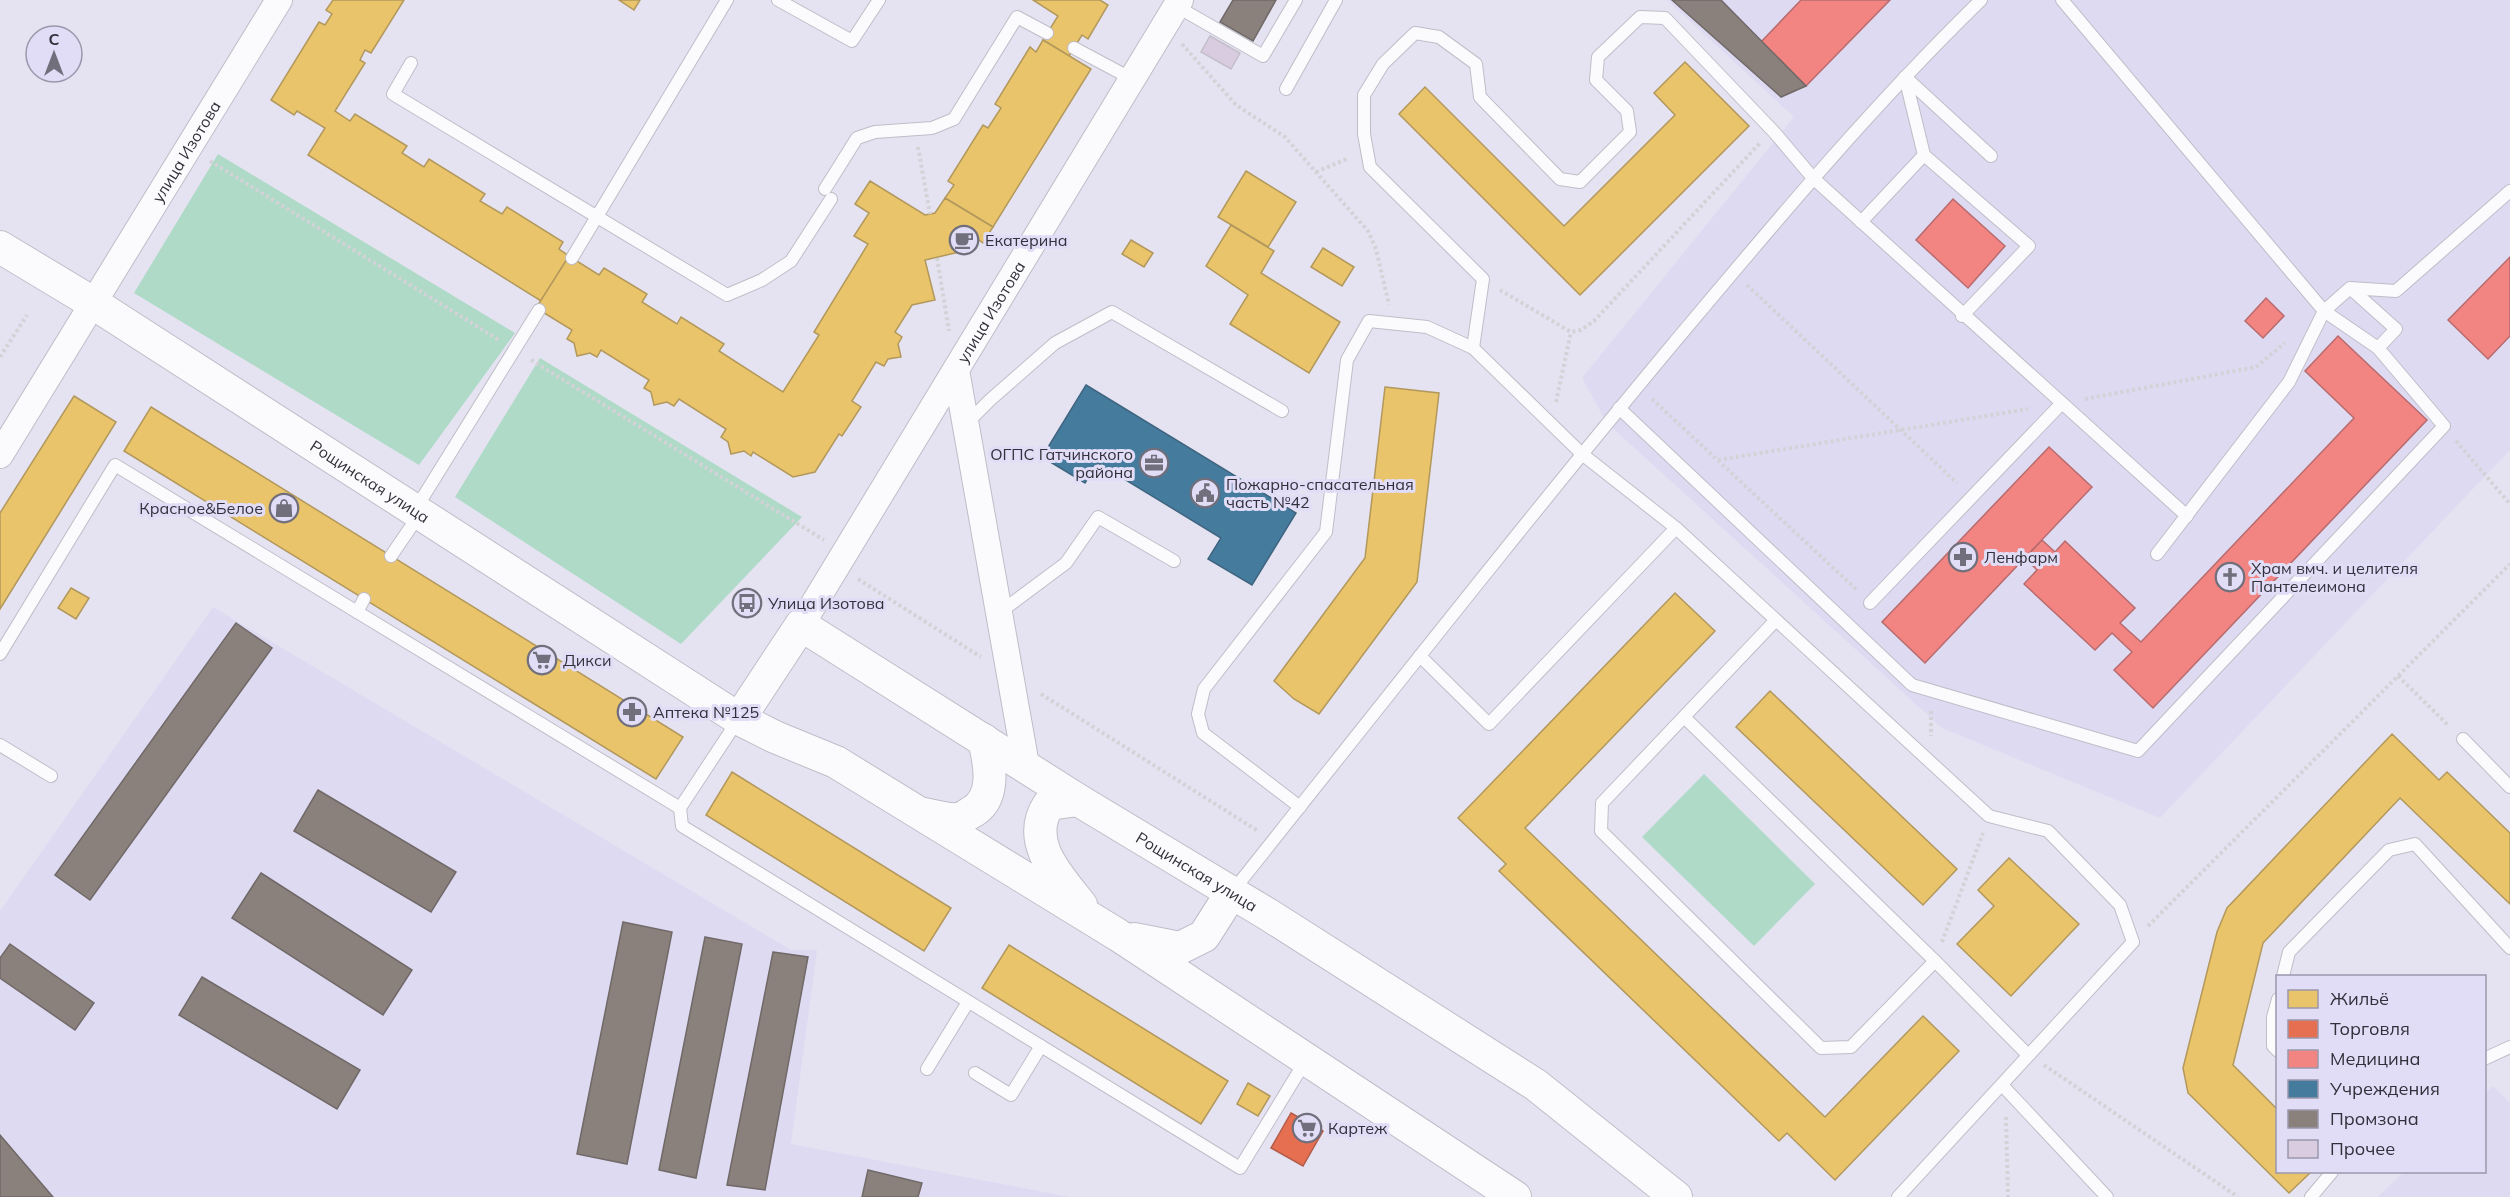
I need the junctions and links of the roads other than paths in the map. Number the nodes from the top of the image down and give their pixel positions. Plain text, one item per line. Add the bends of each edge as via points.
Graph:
1 (279, 0) edge
2 (727, 0) edge
3 (778, 0) edge
4 (879, 0) edge
5 (1296, 0) edge
6 (1336, 0) edge
7 (1981, 0) edge
8 (2062, 0) edge
9 (1174, 11) edge
10 (1047, 33) dead end
11 (1074, 48) dead end
12 (411, 63) dead end
13 (1905, 77) junction
14 (1132, 80) junction
15 (1286, 89) dead end
16 (1923, 154) junction
17 (1991, 156) dead end
18 (1813, 178) junction
19 (2510, 191) edge
20 (597, 217) junction
21 (1862, 222) junction
22 (0, 247) edge
23 (572, 258) dead end
24 (2350, 288) junction
25 (93, 303) junction
26 (539, 310) dead end
27 (2324, 311) junction
28 (1962, 316) junction
29 (1473, 348) junction
30 (2378, 348) junction
31 (956, 370) junction
32 (2062, 403) junction
33 (1619, 408) junction
34 (1282, 411) dead end
35 (965, 425) junction
36 (1582, 454) junction
37 (0, 455) edge
38 (417, 513) junction
39 (2187, 516) junction
40 (1676, 528) junction
41 (2157, 554) dead end
42 (391, 556) dead end
43 (1174, 561) dead end
44 (364, 599) dead end
45 (1870, 603) road end
46 (357, 612) junction
47 (999, 613) junction
48 (1776, 620) junction
49 (801, 626) junction
50 (0, 654) edge
51 (1420, 656) junction
52 (1684, 717) junction
53 (739, 720) junction
54 (2463, 739) road end
55 (984, 740) junction
56 (0, 746) edge
57 (1026, 765) junction
58 (51, 776) dead end
59 (2510, 787) edge
60 (1078, 800) junction
61 (1300, 807) junction
62 (680, 808) junction
63 (920, 814) junction
64 (1232, 892) junction
65 (1106, 928) junction
66 (2510, 948) edge
67 (1935, 961) junction
68 (2283, 975) edge
69 (968, 1002) junction
70 (2276, 1004) edge
71 (1041, 1046) junction
72 (2510, 1047) edge
73 (2276, 1051) edge
74 (2028, 1055) junction
75 (2486, 1058) edge
76 (1306, 1060) junction
77 (927, 1070) dead end
78 (975, 1073) dead end
79 (2002, 1085) junction
80 (2331, 1173) edge
81 (1515, 1197) edge
82 (1676, 1197) edge
83 (1898, 1197) edge
84 (2107, 1197) edge
85 (2311, 1197) edge

1 - 25 street, улица Изотова
2 - 20 lane
3 - 4 lane via 852,41
5 - 9 lane via 1263,57
6 - 15 lane
7 - 13 lane
8 - 27 lane
9 - 14 street, улица Изотова
10 - 20 lane via 1017,17 954,119 932,128 875,132 857,138 791,261 762,280 727,295
11 - 14 lane
12 - 20 lane via 393,94
13 - 16 lane
13 - 17 lane
13 - 18 lane
14 - 31 street, улица Изотова
16 - 21 lane
16 - 28 lane via 2029,246
18 - 21 lane
18 - 29 lane via 1665,18 1640,17 1598,57 1596,80 1627,111 1630,132 1580,182 1560,179 1480,97 1476,64 1438,37 1414,33 1383,64 1364,95 1364,134 1370,167 1483,279
18 - 33 lane
19 - 24 lane via 2396,291
20 - 23 lane
21 - 28 lane
22 - 25 street, Рощинская улица
24 - 27 lane
24 - 30 lane via 2396,329
25 - 37 street, улица Изотова
25 - 38 street, Рощинская улица
26 - 38 lane
27 - 30 lane
27 - 39 lane via 2289,382
28 - 32 lane
29 - 36 lane
29 - 61 lane via 1427,327 1369,321 1347,360 1326,532 1204,689 1198,714 1203,733
30 - 33 lane via 2444,426 2138,751 1912,685
31 - 35 street
31 - 49 street, улица Изотова
32 - 39 lane
32 - 45 lane
33 - 36 lane
34 - 35 lane via 1112,312 1055,344
35 - 47 street
36 - 40 lane
36 - 51 lane
38 - 42 lane
38 - 53 street, Рощинская улица
39 - 41 lane
40 - 48 lane
40 - 51 lane via 1489,724
43 - 47 lane via 1098,517 1066,563
44 - 46 lane
46 - 50 lane via 115,465
46 - 62 lane
47 - 57 street
48 - 52 lane
48 - 74 lane via 1989,816 2048,831 2120,905 2133,942
49 - 53 street
49 - 55 street, Рощинская улица
51 - 61 lane
52 - 67 lane
52 - 67 lane via 1602,803 1601,831 1821,1048 1851,1047
53 - 62 lane
53 - 63 street, Рощинская улица via 836,762
54 - 59 lane
55 - 57 street, Рощинская улица
55 - 63 street via 990,781 978,809 959,819
56 - 58 lane
57 - 60 street, Рощинская улица
60 - 64 street, Рощинская улица
60 - 65 street via 1049,804 1041,816 1038,833 1054,869
61 - 64 lane
62 - 69 lane via 682,826
63 - 65 street, Рощинская улица
64 - 65 street via 1204,936 1180,948 1152,944
64 - 82 street, Рощинская улица via 1536,1085
65 - 76 street, Рощинская улица
66 - 68 lane via 2415,844 2389,850 2289,952
67 - 74 lane
69 - 71 lane
69 - 77 lane
70 - 73 lane via 2272,1047
71 - 76 lane via 1240,1168
71 - 78 lane via 1011,1095
72 - 75 lane
74 - 79 lane
76 - 81 street, Рощинская улица
79 - 83 lane
79 - 84 lane
80 - 85 lane

